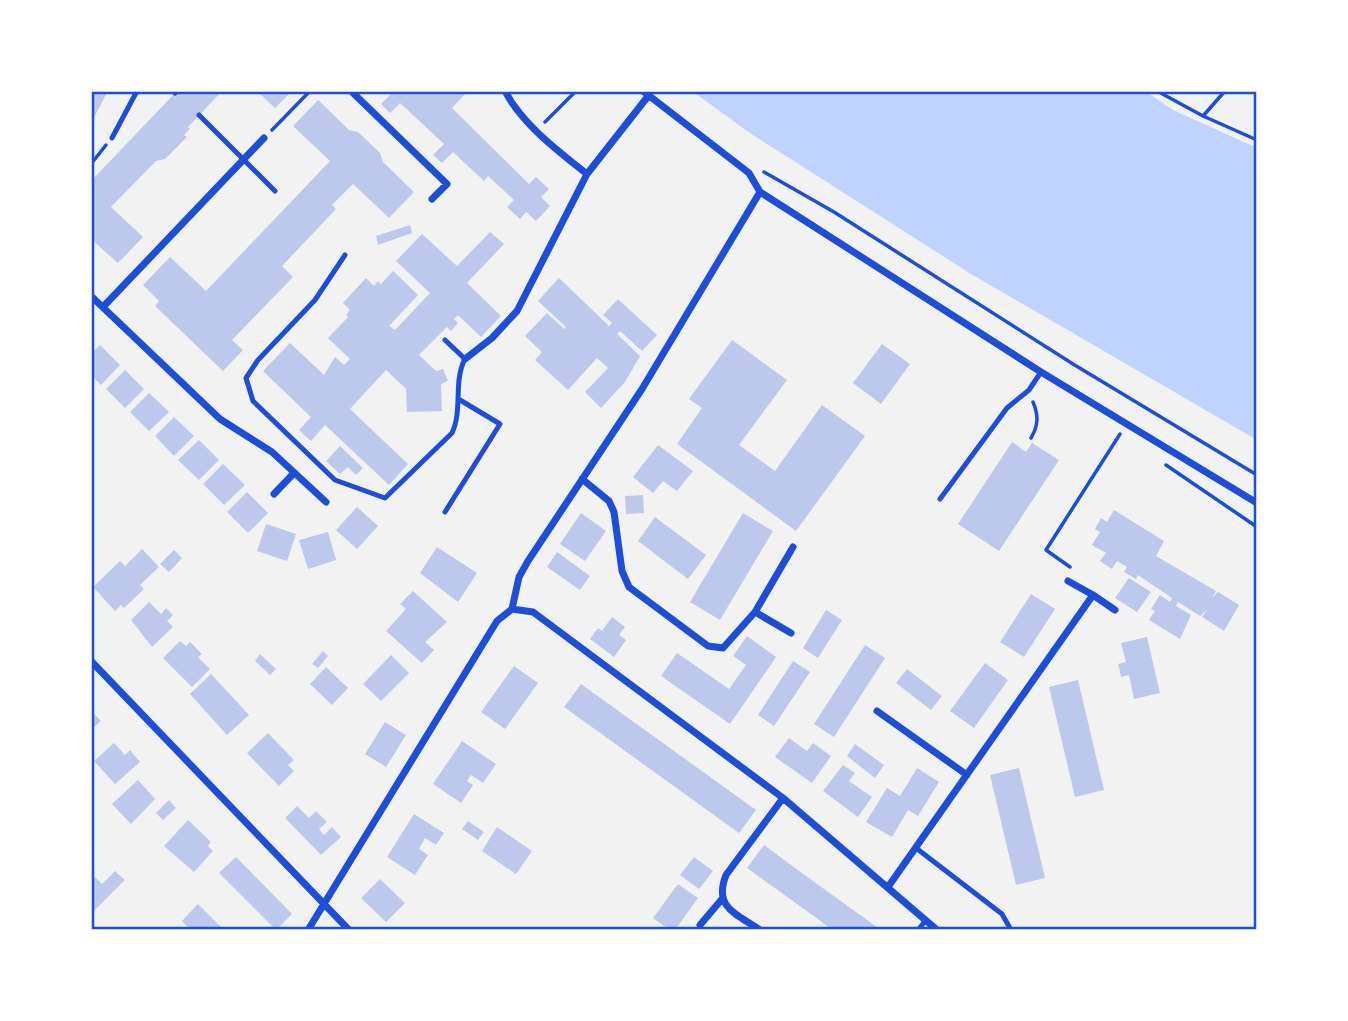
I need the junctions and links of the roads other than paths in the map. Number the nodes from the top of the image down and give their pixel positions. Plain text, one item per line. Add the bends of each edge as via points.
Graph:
1 (137, 91) edge
2 (351, 91) edge
3 (505, 91) edge
4 (646, 93) edge
5 (199, 115) dead end
6 (112, 138) road end
7 (264, 138) road end
8 (243, 160) junction
9 (587, 174) junction
10 (275, 191) dead end
11 (760, 192) junction
12 (432, 199) dead end
13 (345, 255) dead end
14 (91, 296) edge
15 (103, 307) junction
16 (445, 340) dead end
17 (465, 359) junction
18 (1041, 372) junction
19 (460, 400) junction
20 (294, 473) junction
21 (582, 479) junction
22 (274, 494) dead end
23 (940, 499) dead end
24 (326, 502) dead end
25 (1257, 503) edge
26 (445, 512) dead end
27 (793, 547) dead end
28 (1068, 581) road end
29 (1093, 595) junction
30 (512, 609) junction
31 (1115, 610) dead end
32 (755, 612) junction
33 (791, 633) dead end
34 (91, 661) edge
35 (877, 711) dead end
36 (967, 775) junction
37 (783, 798) junction
38 (916, 848) junction
39 (888, 887) junction
40 (722, 899) junction
41 (324, 905) junction
42 (926, 920) junction
43 (700, 925) dead end
44 (308, 930) edge
45 (349, 930) edge
46 (760, 930) edge
47 (918, 930) edge
48 (937, 930) edge
49 (1011, 930) edge

1 - 6 lane
2 - 12 street via 447,184
3 - 9 street via 517,110
4 - 9 street
4 - 11 street via 749,173
5 - 8 lane
7 - 8 street
8 - 10 lane
8 - 15 street
9 - 17 street via 517,311
11 - 18 street
11 - 21 street
13 - 19 lane via 315,300 249,370 246,385 253,401 335,480 385,498 452,433
14 - 15 street
15 - 20 street via 219,419 272,452
16 - 17 lane
17 - 19 lane via 460,369
18 - 23 lane via 1029,390 1006,408
18 - 25 street
19 - 26 lane via 500,424
20 - 22 street
20 - 24 street
21 - 30 street via 519,577
21 - 32 street via 609,501 614,512 622,571 629,587 709,646 723,648
27 - 32 street
28 - 29 street
29 - 31 street
29 - 36 street
30 - 37 street via 533,612
30 - 41 street via 497,621
32 - 33 street
34 - 41 street
35 - 36 street
36 - 38 street
37 - 39 street
37 - 40 street via 726,875
38 - 39 street
38 - 49 lane via 1002,914
39 - 42 street
40 - 43 street
40 - 46 street
41 - 44 street
41 - 45 street
42 - 47 lane
42 - 48 street

